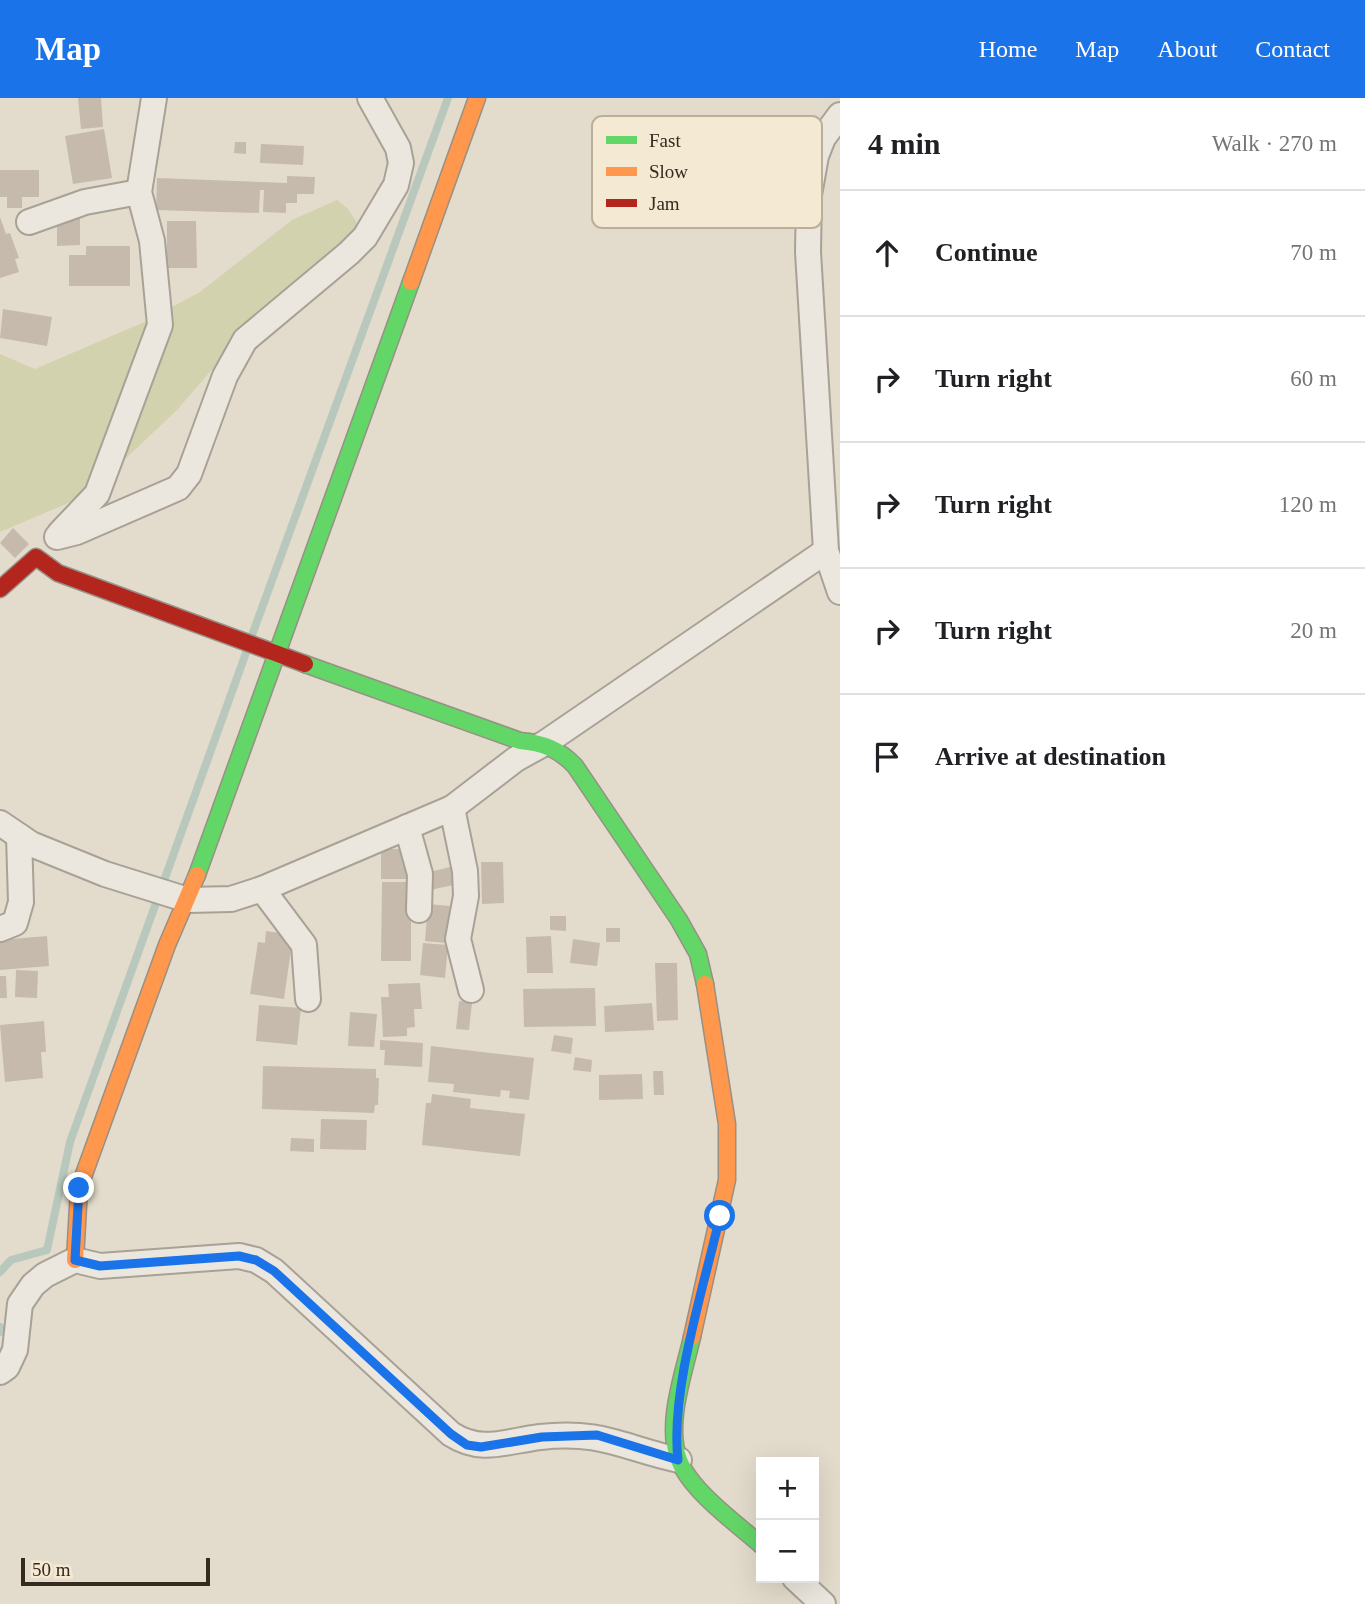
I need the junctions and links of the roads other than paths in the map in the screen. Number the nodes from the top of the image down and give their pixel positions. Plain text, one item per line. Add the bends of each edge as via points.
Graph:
1 (154, 98) edge
2 (370, 98) edge
3 (477, 98) edge
4 (840, 115) edge
5 (822, 141) edge
6 (139, 192) junction
7 (29, 222) dead end
8 (808, 228) edge
9 (832, 503) edge
10 (57, 537) junction
11 (826, 551) junction
12 (36, 557) junction
13 (0, 589) edge
14 (840, 592) edge
15 (277, 653) junction
16 (545, 743) junction
17 (452, 808) junction
18 (407, 827) junction
19 (9, 829) edge
20 (262, 889) junction
21 (169, 894) junction
22 (419, 910) dead end
23 (0, 929) edge
24 (471, 990) dead end
25 (308, 999) dead end
26 (75, 1260) junction
27 (0, 1372) edge
28 (678, 1460) junction
29 (756, 1540) edge
30 (800, 1583) edge
31 (823, 1604) edge

1 - 6 street
2 - 10 street via 398,148 401,163 396,185 365,237 245,340 225,376 189,474 178,488
3 - 15 street
4 - 5 street
6 - 7 street via 85,202
6 - 10 street via 152,241 160,325 97,494
8 - 9 street
9 - 11 street
10 - 12 street
11 - 14 street
11 - 16 street
12 - 13 street
12 - 15 street via 58,573
15 - 16 street via 520,741
15 - 21 street
16 - 17 street
16 - 28 street via 561,750 575,766 656,883 698,954 706,988 727,1124 727,1180 679,1396
17 - 18 street
17 - 24 street via 465,871 466,896 458,939
18 - 20 street
18 - 22 street via 420,874
19 - 21 street via 31,844
19 - 23 street via 21,902 15,923
20 - 21 street via 231,899
20 - 25 street via 304,945
21 - 26 street via 167,946 79,1188
26 - 27 street via 45,1275 20,1304 15,1350
26 - 28 street via 100,1266 239,1256 256,1260 274,1271 467,1445 597,1435
28 - 29 street
30 - 31 street

